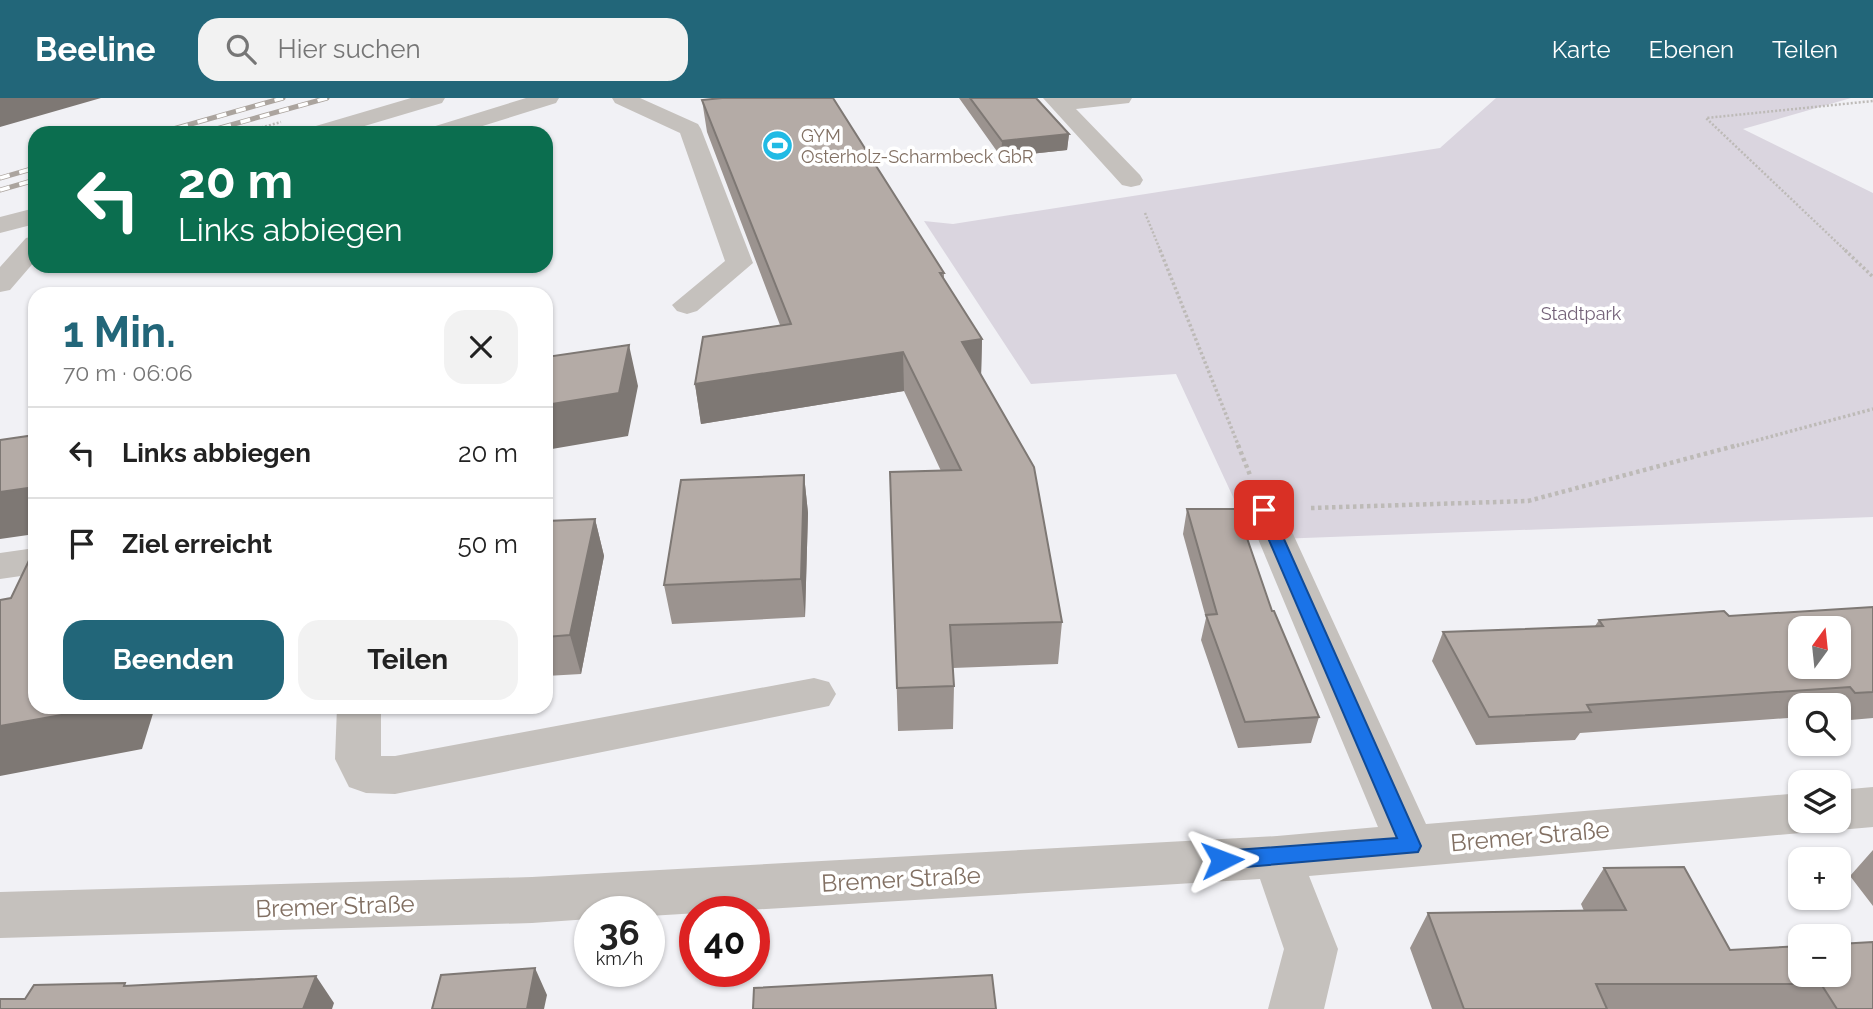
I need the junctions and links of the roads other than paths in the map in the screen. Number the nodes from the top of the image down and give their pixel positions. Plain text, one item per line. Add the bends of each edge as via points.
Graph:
1 (434, 98) edge
2 (548, 98) edge
3 (623, 98) edge
4 (1121, 98) edge
5 (1057, 101) edge
6 (340, 126) edge
7 (459, 126) edge
8 (1131, 180) road end
9 (28, 218) edge
10 (0, 225) edge
11 (28, 254) edge
12 (17, 270) edge
13 (687, 305) dead end
14 (1264, 510) road end
15 (28, 562) edge
16 (0, 566) edge
17 (814, 694) dead end
18 (359, 714) edge
19 (1873, 807) edge
20 (1851, 809) edge
21 (1788, 814) edge
22 (1411, 846) junction
23 (1277, 857) junction
24 (0, 915) edge
25 (1296, 1009) edge

1 - 6 street
2 - 7 street
3 - 13 street via 691,129 739,262
4 - 5 street
5 - 8 street
9 - 10 street
11 - 12 street
14 - 22 street
15 - 16 street
17 - 18 street via 395,775 366,774 358,759
19 - 20 street
21 - 22 street, Bremer Straße
22 - 23 street, Bremer Straße
23 - 24 street, Bremer Straße via 532,900
23 - 25 street via 1311,949

